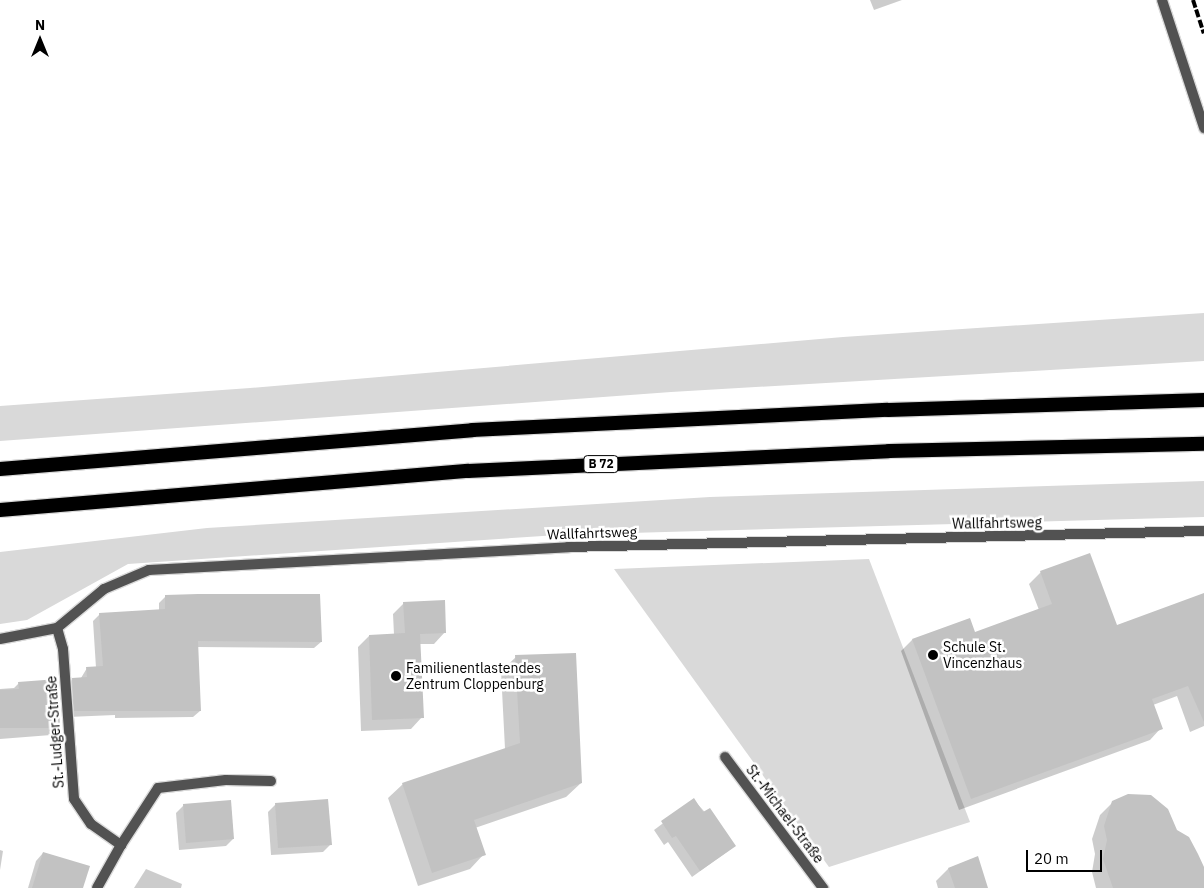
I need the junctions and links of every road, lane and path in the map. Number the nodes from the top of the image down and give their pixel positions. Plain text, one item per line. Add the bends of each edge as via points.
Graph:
1 (1162, 0) edge
2 (1204, 128) edge
3 (1204, 400) edge
4 (1204, 444) edge
5 (0, 469) edge
6 (0, 510) edge
7 (1204, 531) edge
8 (57, 628) junction
9 (0, 639) edge
10 (725, 757) dead end
11 (271, 780) dead end
12 (121, 845) junction
13 (97, 888) edge
14 (823, 888) edge

1 - 2 street
3 - 5 highway via 888,410 472,430
4 - 6 highway, B 72 via 889,451 468,471
7 - 8 street, Wallfahrtsweg via 568,547 149,570 104,589
8 - 9 street, Wallfahrtsweg
8 - 12 street, St.-Ludger-Straße via 63,648 74,799 91,824
10 - 14 street, St.-Michael-Straße
11 - 12 street via 226,780 158,788
12 - 13 street

